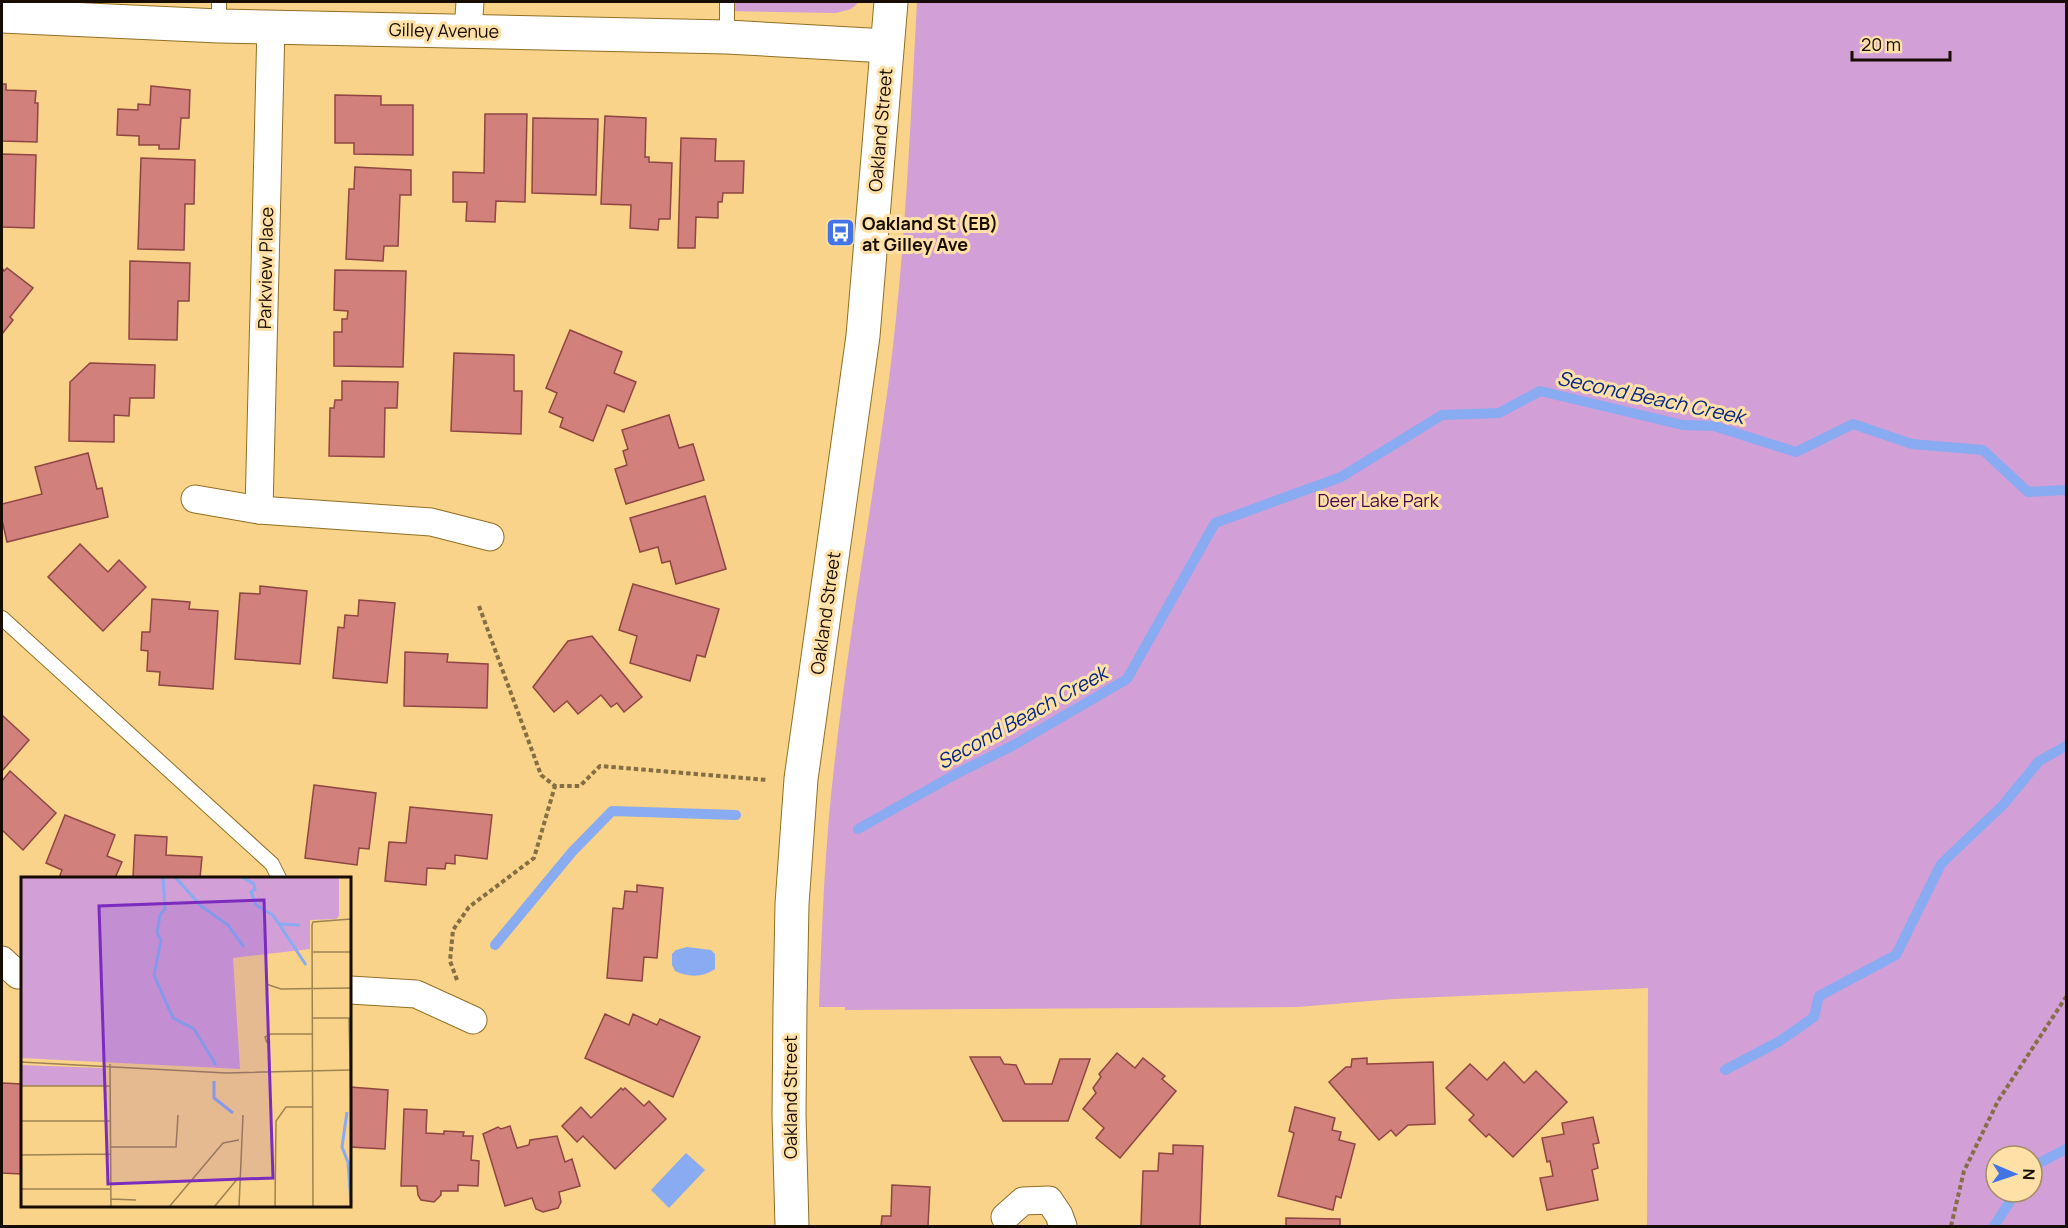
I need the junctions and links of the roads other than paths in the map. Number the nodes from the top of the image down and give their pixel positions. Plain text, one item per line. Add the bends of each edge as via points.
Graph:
1 (727, 2) edge
2 (891, 2) edge
3 (219, 14) edge
4 (2, 16) edge
5 (469, 16) edge
6 (271, 26) junction
7 (727, 37) junction
8 (887, 46) junction
9 (195, 499) dead end
10 (259, 510) junction
11 (490, 537) dead end
12 (2, 618) edge
13 (278, 877) edge
14 (351, 990) edge
15 (473, 1020) road end
16 (1005, 1217) dead end
17 (792, 1227) edge
18 (1063, 1227) edge

1 - 7 lane
2 - 8 street, Oakland Street
3 - 4 street, Gilley Avenue
3 - 6 street, Gilley Avenue
5 - 6 street, Gilley Avenue
5 - 7 street, Gilley Avenue
6 - 10 street, Parkview Place
7 - 8 street, Gilley Avenue
8 - 17 street, Oakland Street via 863,336 801,779 792,904
9 - 10 street
10 - 11 street via 431,522
12 - 13 lane via 272,864
14 - 15 street via 416,994
16 - 18 street via 1023,1200 1049,1200

